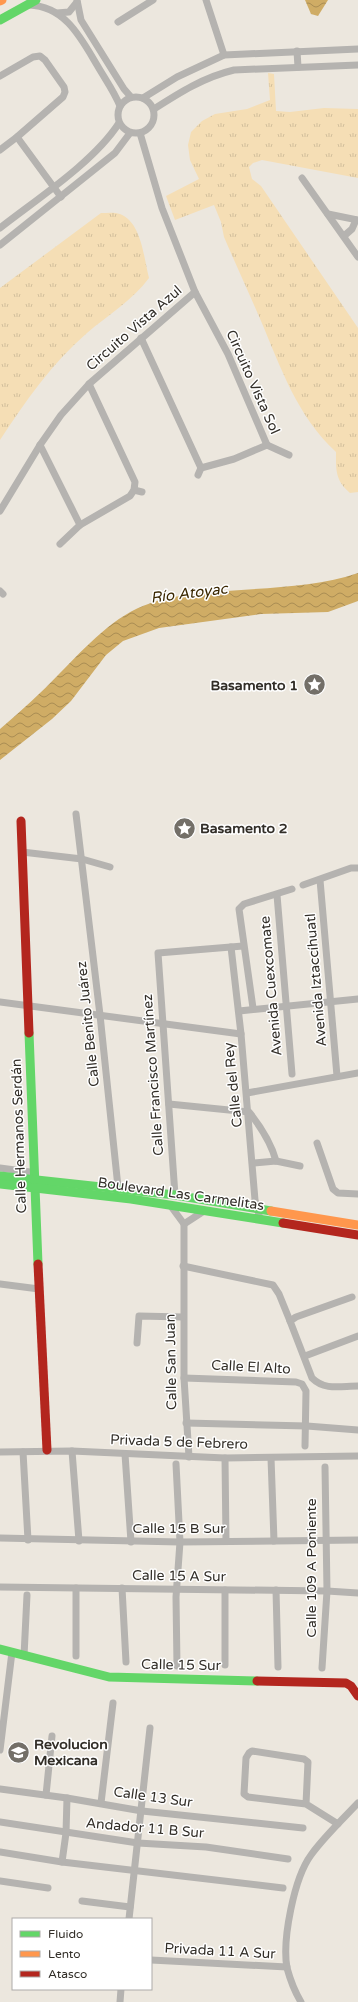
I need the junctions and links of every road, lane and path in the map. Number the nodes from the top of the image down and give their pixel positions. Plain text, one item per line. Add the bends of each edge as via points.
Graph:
1 (36, 0) edge
2 (153, 0) edge
3 (206, 0) edge
4 (77, 1) edge
5 (26, 5) junction
6 (56, 13) junction
7 (0, 20) edge
8 (118, 22) dead end
9 (358, 49) edge
10 (297, 51) junction
11 (224, 55) junction
12 (358, 66) edge
13 (298, 67) junction
14 (0, 76) edge
15 (132, 97) junction
16 (143, 98) junction
17 (120, 106) junction
18 (154, 109) junction
19 (119, 123) junction
20 (130, 132) junction
21 (140, 133) junction
22 (17, 138) junction
23 (0, 150) edge
24 (302, 178) dead end
25 (53, 187) junction
26 (61, 197) junction
27 (328, 214) junction
28 (357, 220) edge
29 (0, 228) edge
30 (344, 236) junction
31 (0, 245) edge
32 (358, 257) edge
33 (196, 292) junction
34 (141, 338) junction
35 (89, 384) junction
36 (40, 445) junction
37 (266, 445) junction
38 (289, 455) dead end
39 (202, 468) junction
40 (198, 475) dead end
41 (134, 490) junction
42 (142, 492) dead end
43 (0, 511) edge
44 (80, 525) junction
45 (60, 544) dead end
46 (76, 814) dead end
47 (21, 821) dead end
48 (22, 852) junction
49 (82, 859) junction
50 (110, 867) dead end
51 (358, 868) edge
52 (320, 880) junction
53 (303, 885) dead end
54 (292, 889) dead end
55 (276, 895) junction
56 (243, 946) junction
57 (231, 948) junction
58 (358, 999) edge
59 (330, 1001) junction
60 (0, 1002) edge
61 (286, 1005) junction
62 (28, 1007) junction
63 (253, 1008) junction
64 (239, 1011) junction
65 (100, 1015) junction
66 (162, 1025) junction
67 (241, 1034) junction
68 (358, 1073) edge
69 (292, 1074) dead end
70 (337, 1076) junction
71 (247, 1093) junction
72 (169, 1104) junction
73 (249, 1112) junction
74 (317, 1143) dead end
75 (276, 1161) junction
76 (254, 1163) junction
77 (300, 1166) dead end
78 (0, 1168) edge
79 (0, 1176) edge
80 (34, 1183) junction
81 (0, 1184) edge
82 (118, 1187) junction
83 (358, 1194) edge
84 (175, 1195) junction
85 (170, 1205) junction
86 (257, 1209) junction
87 (204, 1211) junction
88 (260, 1219) junction
89 (184, 1224) junction
90 (358, 1225) edge
91 (358, 1235) edge
92 (183, 1266) junction
93 (0, 1284) edge
94 (39, 1289) junction
95 (352, 1297) dead end
96 (183, 1317) junction
97 (290, 1321) junction
98 (358, 1336) edge
99 (137, 1343) dead end
100 (305, 1356) junction
101 (184, 1378) junction
102 (358, 1386) edge
103 (186, 1423) junction
104 (307, 1426) junction
105 (358, 1430) edge
106 (305, 1446) dead end
107 (47, 1450) junction
108 (72, 1451) junction
109 (0, 1452) edge
110 (23, 1452) junction
111 (125, 1454) junction
112 (358, 1456) edge
113 (189, 1457) junction
114 (225, 1458) junction
115 (271, 1458) junction
116 (176, 1464) dead end
117 (325, 1467) dead end
118 (0, 1538) edge
119 (28, 1540) junction
120 (326, 1540) junction
121 (358, 1540) edge
122 (79, 1541) junction
123 (226, 1541) junction
124 (274, 1541) junction
125 (131, 1542) junction
126 (180, 1542) junction
127 (0, 1587) edge
128 (76, 1588) junction
129 (122, 1588) junction
130 (176, 1589) junction
131 (225, 1590) junction
132 (276, 1590) junction
133 (327, 1591) junction
134 (358, 1594) edge
135 (27, 1595) dead end
136 (0, 1648) edge
137 (12, 1652) junction
138 (24, 1656) junction
139 (76, 1656) dead end
140 (126, 1662) dead end
141 (176, 1666) dead end
142 (225, 1666) dead end
143 (278, 1667) dead end
144 (322, 1668) dead end
145 (358, 1696) edge
146 (113, 1703) dead end
147 (150, 1728) dead end
148 (52, 1736) dead end
149 (0, 1750) edge
150 (0, 1789) edge
151 (46, 1795) junction
152 (67, 1798) junction
153 (100, 1803) junction
154 (358, 1803) edge
155 (306, 1804) junction
156 (142, 1811) junction
157 (0, 1822) edge
158 (338, 1824) junction
159 (303, 1828) dead end
160 (66, 1833) junction
161 (138, 1843) junction
162 (0, 1852) edge
163 (288, 1859) dead end
164 (62, 1862) junction
165 (134, 1871) junction
166 (0, 1881) edge
167 (48, 1888) dead end
168 (283, 1888) dead end
169 (82, 1901) dead end
170 (130, 1907) junction
171 (129, 1918) edge
172 (152, 1960) edge
173 (287, 1967) junction
174 (121, 1990) edge
175 (120, 2002) edge
176 (300, 2002) edge

1 - 5 main road
2 - 8 street
3 - 11 street
4 - 6 street via 69,12
4 - 15 street via 79,14 88,31 124,89
5 - 6 street via 42,7
5 - 7 main road
6 - 17 street via 69,23 79,36
9 - 10 street
10 - 11 street
10 - 13 street
11 - 16 street via 177,77
12 - 13 street
13 - 18 street via 234,70 222,73 193,85
14 - 22 street via 33,57 40,56 46,60 64,87 63,97
15 - 16 street
15 - 17 street
16 - 18 street
17 - 19 street
18 - 21 street via 152,124
19 - 20 street
19 - 25 street via 105,143
20 - 21 street
20 - 26 street via 115,153
21 - 33 street, Circuito Vista Sol via 162,208
22 - 23 street
22 - 25 street
24 - 27 street
25 - 26 street
25 - 29 street
26 - 31 street
27 - 28 street
27 - 30 street
28 - 30 street
30 - 32 street
33 - 34 street, Circuito Vista Azul
33 - 37 street, Circuito Vista Sol via 228,354
34 - 35 street, Circuito Vista Azul
34 - 39 street
35 - 36 street, Circuito Vista Azul via 61,415
35 - 41 street, Circuito Vista Azul via 135,482
36 - 43 street, Circuito Vista Azul
36 - 44 street
37 - 38 street
37 - 39 street, Circuito Vista Sol via 234,459
39 - 40 street
41 - 42 street
41 - 44 street via 130,496
44 - 45 street
46 - 49 street, Calle Benito Juárez
47 - 48 main road, Calle Hermanos Serdán
48 - 49 street
48 - 62 main road, Calle Hermanos Serdán
49 - 50 street
49 - 65 street, Calle Benito Juárez
51 - 52 street via 351,868
52 - 53 street
52 - 59 street, Avenida Iztaccíhuatl
54 - 55 street
55 - 56 street via 244,904 239,909
55 - 61 street, Avenida Cuexcomate
56 - 57 street
56 - 63 street
57 - 64 street, Calle del Rey
57 - 66 street, Calle Francisco Martínez via 158,953
58 - 59 street
59 - 61 street
59 - 70 street, Avenida Iztaccíhuatl
60 - 62 street
61 - 63 street
61 - 69 street, Avenida Cuexcomate
62 - 65 street
62 - 80 main road, Calle Hermanos Serdán
63 - 64 street
64 - 67 street, Calle del Rey
65 - 66 street
65 - 82 street, Calle Benito Juárez
66 - 67 street
66 - 72 street, Calle Francisco Martínez
67 - 71 street, Calle del Rey
68 - 70 street
70 - 71 street
71 - 73 street, Calle del Rey
72 - 73 street
72 - 84 street, Calle Francisco Martínez
73 - 75 street via 269,1142
73 - 76 street, Calle del Rey
74 - 83 street via 333,1189
75 - 76 street
75 - 77 street
76 - 86 street, Calle del Rey
78 - 80 street, Boulevard Las Carmelitas via 30,1172
79 - 80 main road, Boulevard Las Carmelitas
80 - 81 main road, Boulevard Las Carmelitas
80 - 82 main road, Boulevard Las Carmelitas
80 - 85 main road, Boulevard Las Carmelitas
80 - 94 main road, Calle Hermanos Serdán
82 - 84 main road, Boulevard Las Carmelitas
84 - 86 main road, Boulevard Las Carmelitas
85 - 87 main road, Boulevard Las Carmelitas
85 - 89 street
86 - 88 street, Calle del Rey
86 - 90 main road, Boulevard Las Carmelitas
87 - 88 main road, Boulevard Las Carmelitas
87 - 89 street
88 - 91 main road, Boulevard Las Carmelitas
89 - 92 street, Calle San Juan
92 - 96 street, Calle San Juan
92 - 97 street via 273,1285
93 - 94 street
94 - 107 main road, Calle Hermanos Serdán
95 - 97 street
96 - 99 street via 139,1316
96 - 101 street, Calle San Juan
97 - 100 street
98 - 100 street
100 - 102 street via 312,1378 318,1384 326,1387
101 - 103 street, Calle San Juan
101 - 104 street, Calle El Alto via 302,1384 306,1391
103 - 104 street
103 - 113 street, Calle San Juan
104 - 105 street
104 - 106 street, Calle El Alto
107 - 108 street, Privada 5 de Febrero
107 - 110 street, Privada 5 de Febrero
108 - 111 street, Privada 5 de Febrero
108 - 122 street
109 - 110 street, Privada 5 de Febrero
110 - 119 street
111 - 113 street, Privada 5 de Febrero
111 - 125 street
112 - 115 street, Privada 5 de Febrero
113 - 114 street, Privada 5 de Febrero
114 - 115 street, Privada 5 de Febrero
114 - 123 street
115 - 124 street
116 - 126 street
117 - 120 street, Calle 109 A Poniente
118 - 119 street, Calle 15 B Sur
119 - 122 street, Calle 15 B Sur
120 - 121 street, Calle 15 B Sur
120 - 124 street, Calle 15 B Sur
120 - 133 street, Calle 109 A Poniente
122 - 125 street, Calle 15 B Sur
123 - 124 street, Calle 15 B Sur
123 - 126 street, Calle 15 B Sur
125 - 126 street, Calle 15 B Sur
126 - 130 street
127 - 128 street, Calle 15 A Sur
128 - 129 street, Calle 15 A Sur
128 - 139 street
129 - 130 street, Calle 15 A Sur
129 - 140 street
130 - 131 street, Calle 15 A Sur
130 - 141 street
131 - 132 street, Calle 15 A Sur
131 - 142 street
132 - 133 street, Calle 15 A Sur
132 - 143 street
133 - 134 street, Calle 15 A Sur
133 - 144 street, Calle 109 A Poniente
135 - 138 street
136 - 137 main road, Calle 15 Sur
137 - 138 main road, Calle 15 Sur
137 - 149 street
138 - 145 main road, Calle 15 Sur via 109,1677 346,1683
146 - 153 street
147 - 156 street
148 - 151 street
150 - 151 street, Calle 13 Sur
151 - 152 street, Calle 13 Sur
152 - 153 street, Calle 13 Sur
152 - 160 street
153 - 156 street, Calle 13 Sur
154 - 158 street
155 - 155 street via 308,1762 304,1759 252,1751 249,1753 246,1758 244,1794 248,1797
155 - 158 street
156 - 159 street, Calle 13 Sur
156 - 161 street
157 - 160 street, Andador 11 B Sur
158 - 173 street via 310,1855 302,1869 287,1936
160 - 161 street, Andador 11 B Sur
160 - 164 street
161 - 163 street, Andador 11 B Sur via 206,1847
161 - 165 street
162 - 164 street
164 - 165 street
165 - 168 street
165 - 170 street
166 - 167 street
169 - 170 street
170 - 171 street
172 - 173 street, Privada 11 A Sur
173 - 176 street
174 - 175 street

